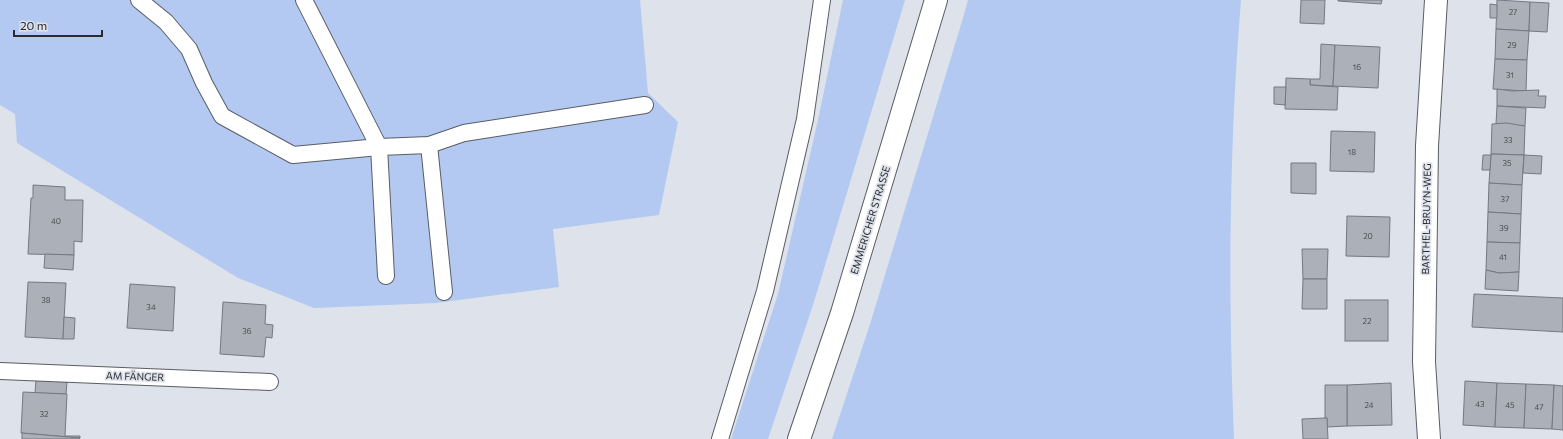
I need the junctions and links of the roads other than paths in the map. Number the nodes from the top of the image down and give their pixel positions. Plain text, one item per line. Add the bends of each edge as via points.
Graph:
1 (139, 0) edge
2 (304, 0) edge
3 (822, 0) edge
4 (936, 0) edge
5 (1436, 0) edge
6 (644, 104) dead end
7 (429, 145) junction
8 (379, 146) junction
9 (386, 276) dead end
10 (444, 292) dead end
11 (0, 371) edge
12 (270, 382) dead end
13 (720, 439) edge
14 (799, 439) edge
15 (1429, 439) edge

1 - 8 lane via 166,22 189,49 222,116 293,155
2 - 8 lane
3 - 13 lane via 805,119 765,292
4 - 14 main road, EMMERICHER STRASSE via 842,313
5 - 15 main road, BARTHEL-BRUYN-WEG via 1427,146 1424,362
6 - 7 lane via 464,132
7 - 8 lane
7 - 10 lane
8 - 9 lane
11 - 12 lane, AM FÄNGER

